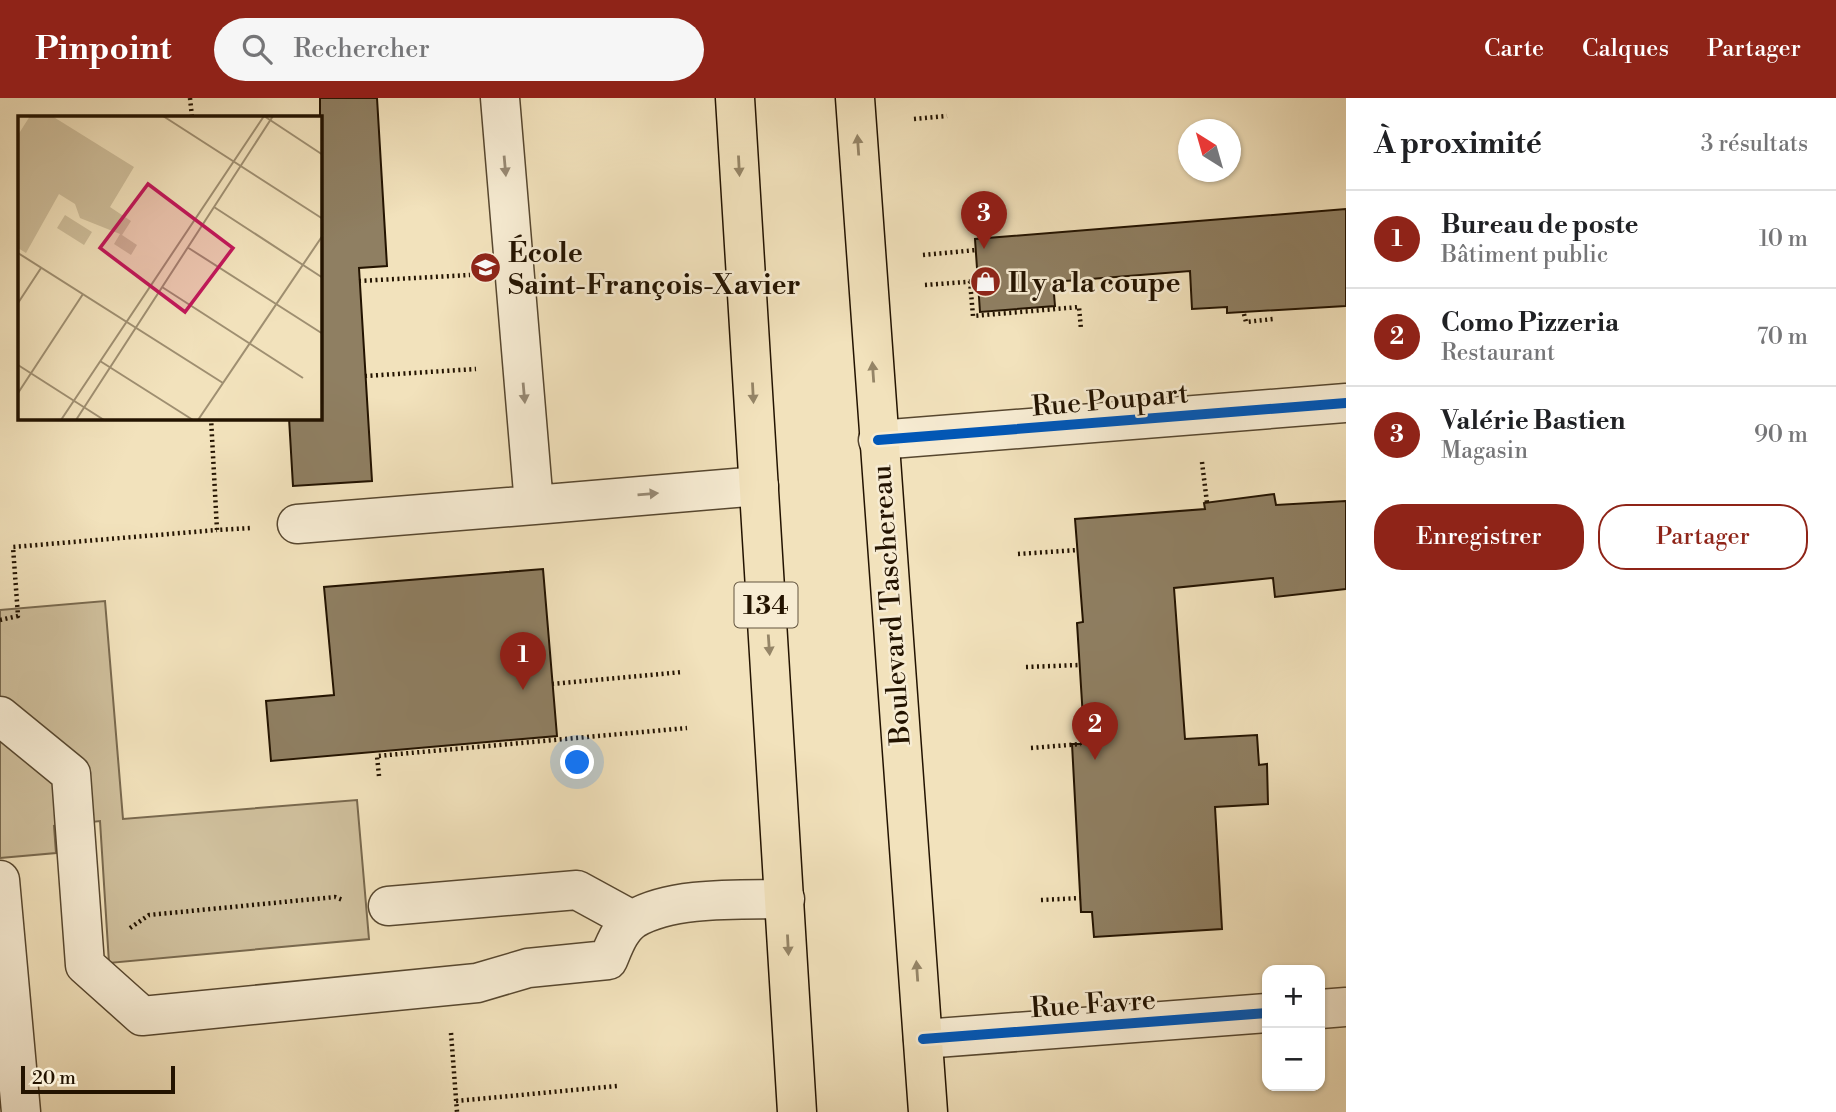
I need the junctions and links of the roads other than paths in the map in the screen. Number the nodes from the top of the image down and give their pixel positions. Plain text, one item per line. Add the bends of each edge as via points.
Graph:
1 (500, 98) edge
2 (735, 98) edge
3 (855, 98) edge
4 (1346, 403) edge
5 (878, 440) junction
6 (759, 486) junction
7 (534, 505) junction
8 (297, 524) road end
9 (0, 716) edge
10 (0, 880) edge
11 (785, 899) junction
12 (388, 906) dead end
13 (632, 920) junction
14 (1346, 1007) edge
15 (1325, 1009) edge
16 (1262, 1013) edge
17 (923, 1039) junction
18 (21, 1112) edge
19 (797, 1112) edge
20 (928, 1112) edge

1 -> 7 street
2 -> 6 main road, 134
5 -> 3 main road, Boulevard Taschereau
4 - 5 street, Rue Poupart
17 -> 5 main road, Boulevard Taschereau
7 -> 6 street
6 -> 11 main road, 134
7 - 8 street
9 - 13 street via 71,774 85,965 142,1016 477,983 528,968 608,960
10 - 18 street
11 - 13 street via 697,902
11 -> 19 main road, 134
12 - 13 street via 577,890
14 - 15 street
16 - 17 street, Rue Favre
17 - 20 main road, Boulevard Taschereau

